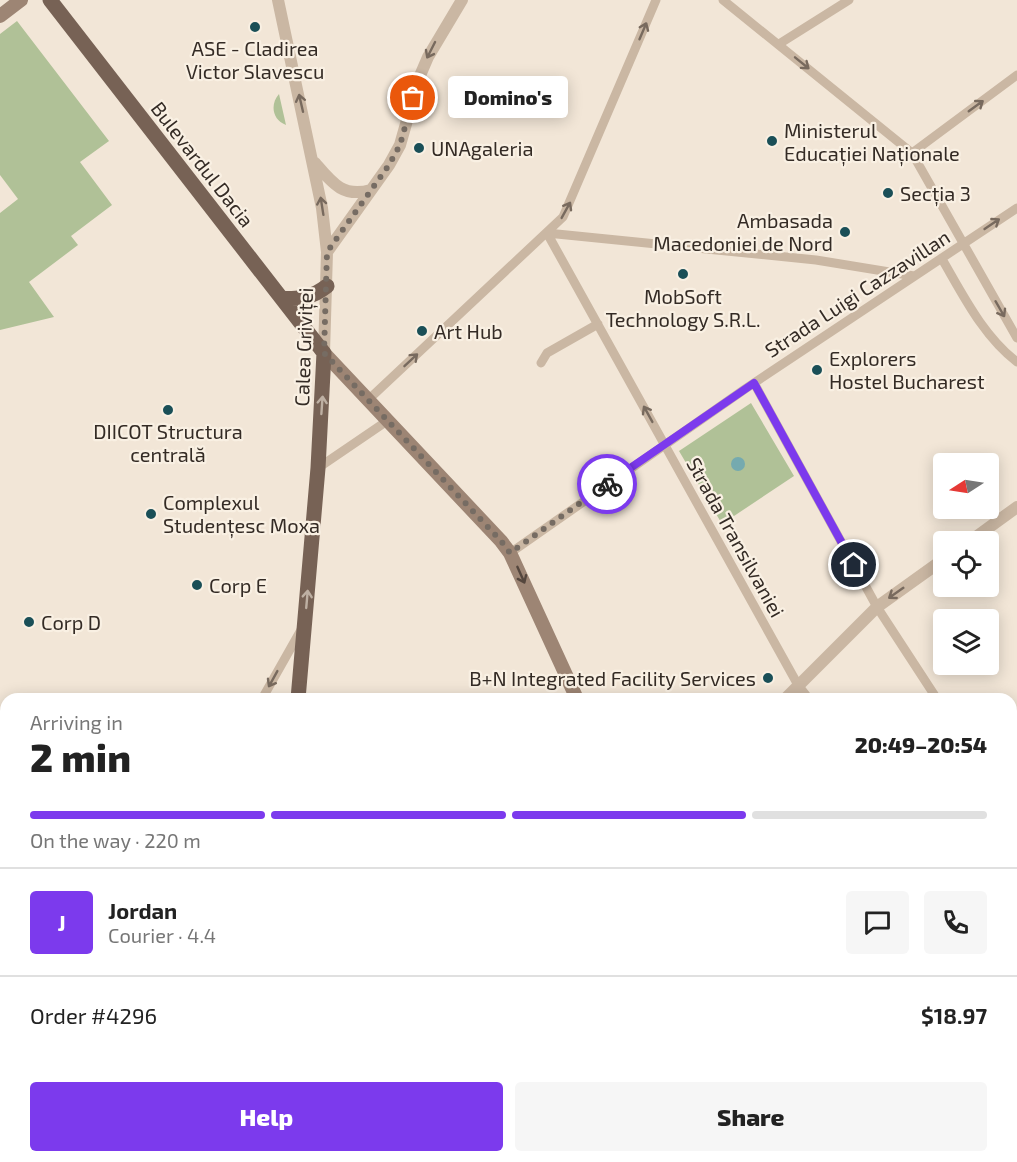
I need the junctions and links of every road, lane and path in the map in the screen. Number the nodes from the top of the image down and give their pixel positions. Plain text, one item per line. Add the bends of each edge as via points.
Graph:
1 (21, 0) edge
2 (50, 0) edge
3 (278, 0) edge
4 (462, 0) edge
5 (656, 0) edge
6 (723, 0) edge
7 (849, 0) edge
8 (0, 16) edge
9 (779, 44) junction
10 (1017, 75) edge
11 (912, 153) junction
12 (314, 160) junction
13 (371, 190) junction
14 (1017, 208) edge
15 (547, 233) junction
16 (963, 244) junction
17 (327, 252) junction
18 (942, 259) junction
19 (914, 276) junction
20 (327, 286) junction
21 (282, 298) junction
22 (598, 324) junction
23 (1017, 338) edge
24 (324, 353) junction
25 (1017, 362) edge
26 (541, 363) dead end
27 (754, 383) junction
28 (368, 400) junction
29 (387, 421) junction
30 (664, 444) junction
31 (318, 468) junction
32 (1017, 507) edge
33 (984, 531) edge
34 (510, 553) junction
35 (933, 567) edge
36 (877, 607) junction
37 (305, 622) junction
38 (798, 685) junction
39 (265, 693) edge
40 (299, 693) edge
41 (574, 693) edge
42 (791, 693) edge
43 (804, 693) edge
44 (933, 693) edge

1 - 8 main road
2 - 21 main road, Bulevardul Dacia
12 -> 3 street, Calea Griviței
4 -> 13 street via 419,78 400,145
15 -> 5 street via 567,211
6 - 9 street
7 - 9 street
9 -> 11 street
11 -> 10 street
11 - 16 street
12 - 13 street via 332,182 349,193
17 -> 12 street, Calea Griviței
13 - 17 street
16 -> 14 street, Strada Luigi Cazzavillan
15 - 19 street via 816,260
15 - 22 street, Strada Transilvaniei
28 -> 15 street
16 - 18 street, Strada Luigi Cazzavillan
16 -> 23 street
17 - 20 street, Calea Griviței
18 - 19 street, Strada Luigi Cazzavillan
18 - 25 street via 988,333
19 - 27 street, Strada Luigi Cazzavillan
20 - 21 main road via 306,298
20 - 24 street, Calea Griviței
21 - 24 main road, Bulevardul Dacia
22 - 26 street via 547,353
30 -> 22 street, Strada Transilvaniei
24 - 28 main road
31 -> 24 main road, Calea Griviței
27 - 30 street, Strada Luigi Cazzavillan
27 - 36 street
28 - 29 main road
29 - 31 street
29 - 34 main road
30 - 34 street, Strada Luigi Cazzavillan
30 - 38 street, Strada Transilvaniei
37 -> 31 main road, Calea Griviței
32 - 33 street
34 -> 41 main road
35 -> 36 street
36 - 38 street
36 - 44 street
37 -> 39 street
37 - 40 main road, Calea Griviței
38 - 42 street
38 - 43 street, Strada Transilvaniei

